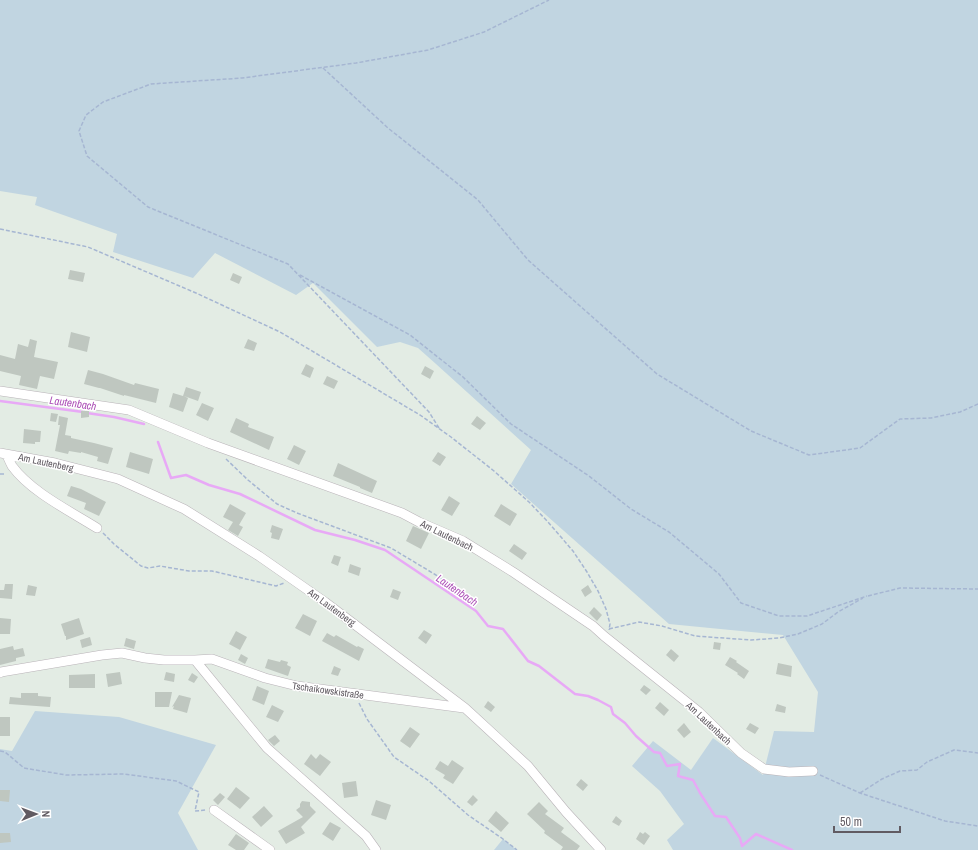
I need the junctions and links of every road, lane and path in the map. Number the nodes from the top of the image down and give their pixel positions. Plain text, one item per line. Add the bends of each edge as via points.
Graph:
1 (549, 0) edge
2 (322, 67) junction
3 (0, 228) edge
4 (298, 274) junction
5 (0, 391) edge
6 (978, 404) edge
7 (439, 428) junction
8 (3, 454) edge
9 (225, 459) dead end
10 (97, 528) joint
11 (294, 580) junction
12 (978, 589) edge
13 (867, 596) junction
14 (472, 602) dead end
15 (607, 632) junction
16 (195, 660) junction
17 (0, 674) edge
18 (354, 694) junction
19 (465, 708) junction
20 (0, 751) edge
21 (978, 752) edge
22 (813, 772) joint
23 (860, 793) junction
24 (214, 810) joint
25 (978, 826) edge
26 (270, 850) edge
27 (376, 850) edge
28 (517, 850) edge
29 (601, 850) edge

1 - 2 path via 484,32 428,50
2 - 4 path via 242,78 151,84 103,102 86,115 79,131 87,156 148,207 288,264
2 - 6 path via 388,128 478,200 528,260 657,374 751,432 809,455 860,448 900,419 931,418 960,412
3 - 7 path via 88,247 196,293 280,332
4 - 7 path via 429,412
4 - 13 path via 410,335 463,377 511,424 590,476 631,509 669,532 719,574 741,603 779,616 807,616
5 - 15 street, Am Lautenbach via 129,410 208,443 402,513 463,541 593,626
7 - 15 path via 530,502 573,551 606,609 610,624
8 - 10 street, Am Lautenberg via 20,475 38,491
8 - 11 street, Am Lautenberg via 55,463 118,480 184,509
9 - 14 path via 277,504 390,548 436,575
10 - 11 path via 141,566 148,568 160,566 189,571 212,571 276,586
11 - 19 street, Am Lautenberg
12 - 13 path via 900,588
13 - 15 path via 822,624 798,634 779,638 751,640 695,636 639,622
15 - 22 street, Am Lautenbach via 741,752 764,769
16 - 17 street, Tschaikowskistraße via 164,660 122,653
16 - 18 street, Tschaikowskistraße via 212,659 265,678 297,686
16 - 27 street via 267,748 366,836
18 - 19 street, Tschaikowskistraße
18 - 28 path via 394,757 430,781 468,815
19 - 29 street, Am Lautenberg via 528,766
20 - 24 path via 5,752 24,768 66,775 124,774 176,781 199,792 195,811
21 - 23 path via 954,750 927,762 917,770 900,771 882,779
22 - 23 path
23 - 25 path via 945,821
24 - 26 street

